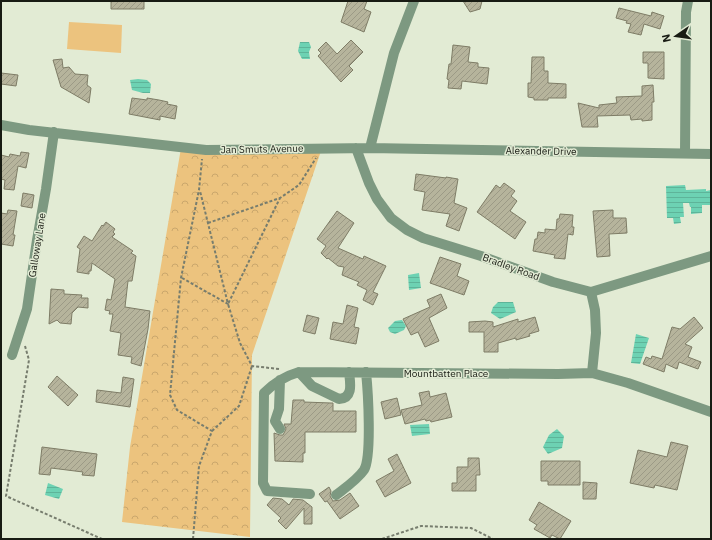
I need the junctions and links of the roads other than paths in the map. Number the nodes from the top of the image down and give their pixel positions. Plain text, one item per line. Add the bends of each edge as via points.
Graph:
1 (414, 1) edge
2 (688, 1) edge
3 (1, 125) edge
4 (54, 132) junction
5 (356, 148) junction
6 (370, 148) junction
7 (684, 153) junction
8 (711, 154) edge
9 (711, 256) edge
10 (591, 292) junction
11 (12, 355) dead end
12 (300, 372) junction
13 (349, 372) junction
14 (366, 372) junction
15 (592, 373) junction
16 (280, 380) junction
17 (711, 412) edge
18 (280, 429) dead end
19 (310, 494) dead end
20 (336, 495) dead end

1 - 6 street via 394,53
2 - 7 street
3 - 4 street, Jan Smuts Avenue
4 - 5 street, Jan Smuts Avenue via 203,150
4 - 11 street, Galloway Lane via 28,309
5 - 6 street, Jan Smuts Avenue
5 - 10 street, Bradley Road via 377,200 391,218 407,230 423,238 553,282
6 - 7 street, Alexander Drive
7 - 8 street, Alexander Drive
9 - 10 street
10 - 15 street via 596,333
12 - 13 street, Mountbatten Place
12 - 13 street via 312,386 339,399 344,398 350,391
12 - 16 street
13 - 14 street, Mountbatten Place
14 - 15 street, Mountbatten Place
14 - 20 street via 368,460 363,471
15 - 17 street, Mountbatten Place
16 - 18 street via 280,409 275,421
16 - 19 street via 264,393 262,483 267,491

